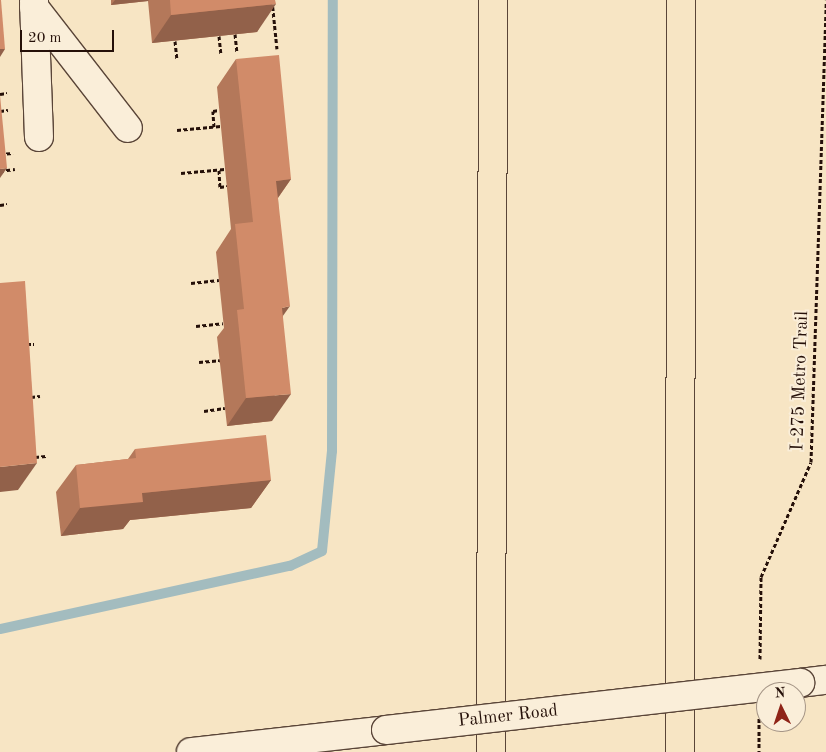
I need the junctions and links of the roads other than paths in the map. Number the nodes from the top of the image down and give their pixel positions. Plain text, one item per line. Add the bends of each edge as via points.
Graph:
1 (493, 0) edge
2 (680, 0) edge
3 (34, 3) edge
4 (128, 128) dead end
5 (39, 137) dead end
6 (813, 682) edge
7 (191, 752) edge
8 (491, 752) edge
9 (680, 752) edge

1 - 8 highway
2 - 9 highway
3 - 4 street
3 - 5 street
6 - 7 street, Palmer Road, bridge

